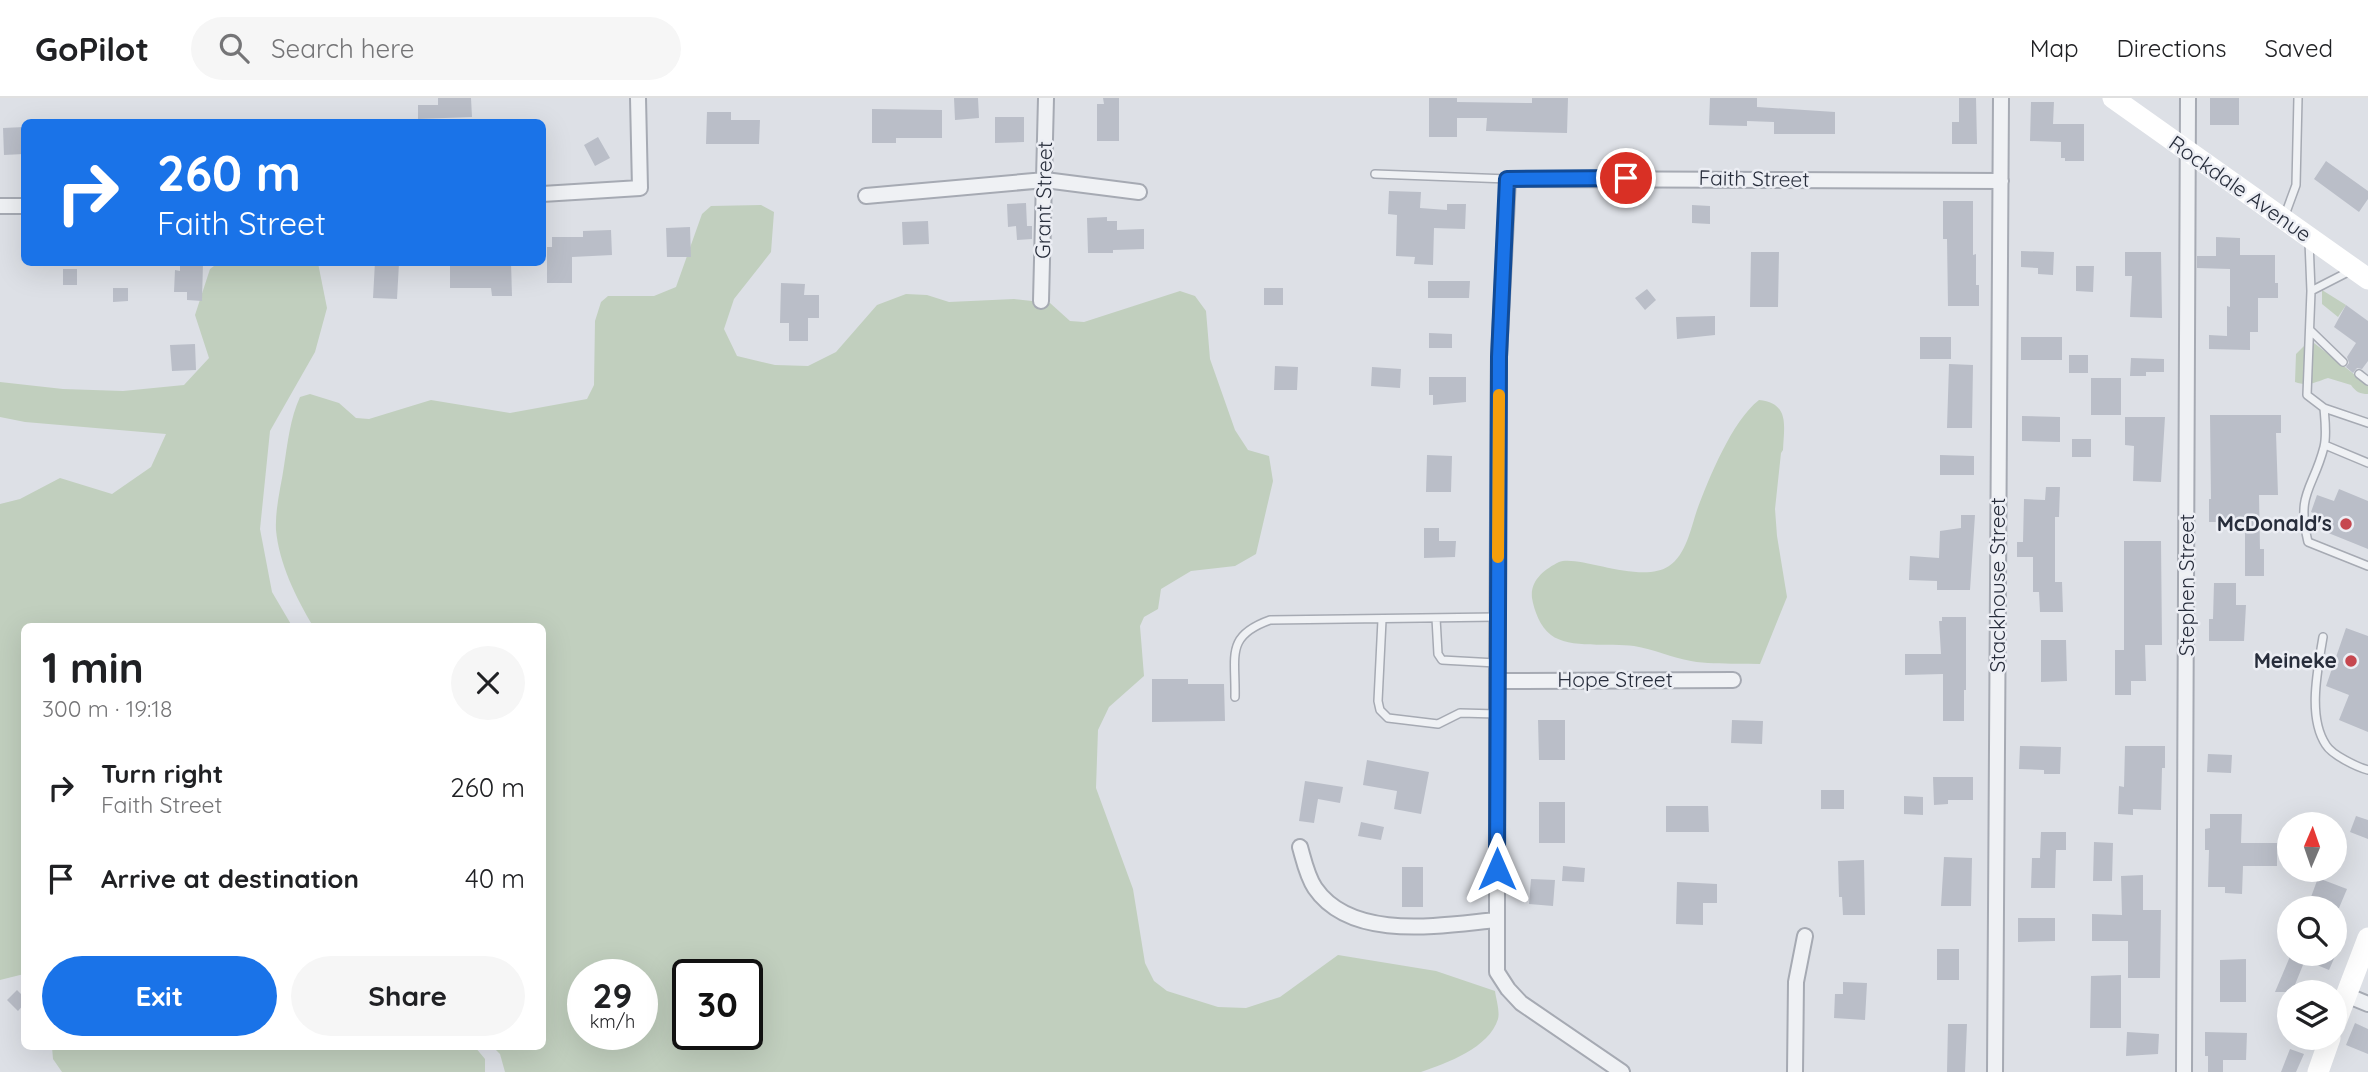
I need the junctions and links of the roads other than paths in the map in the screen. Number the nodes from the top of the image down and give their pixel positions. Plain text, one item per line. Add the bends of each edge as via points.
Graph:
1 (638, 98) edge
2 (1046, 98) edge
3 (2001, 98) edge
4 (2113, 98) edge
5 (2188, 98) edge
6 (2298, 98) edge
7 (2189, 153) junction
8 (1375, 174) dead end
9 (1507, 179) junction
10 (1045, 180) junction
11 (2001, 181) junction
12 (1139, 192) dead end
13 (546, 194) edge
14 (866, 196) dead end
15 (21, 205) edge
16 (0, 206) edge
17 (2283, 219) junction
18 (2309, 237) junction
19 (2361, 274) edge
20 (2311, 291) junction
21 (1041, 302) dead end
22 (2309, 330) junction
23 (2343, 362) dead end
24 (2359, 374) dead end
25 (2368, 380) edge
26 (2325, 408) junction
27 (2368, 423) edge
28 (2325, 445) junction
29 (2368, 463) edge
30 (2368, 566) edge
31 (1497, 617) junction
32 (1436, 618) junction
33 (1382, 620) junction
34 (2323, 637) dead end
35 (1497, 663) junction
36 (1733, 680) dead end
37 (1496, 681) junction
38 (1236, 697) dead end
39 (1497, 714) junction
40 (2368, 770) edge
41 (1300, 848) dead end
42 (1497, 920) junction
43 (1805, 936) dead end
44 (2368, 938) edge
45 (2347, 992) edge
46 (2347, 995) edge
47 (2368, 1004) edge
48 (2326, 1050) edge
49 (1622, 1072) edge
50 (1795, 1072) edge
51 (1995, 1072) edge
52 (2185, 1072) edge
53 (2318, 1072) edge

1 - 13 street via 640,188
2 - 10 street, Grant Street
3 - 11 street, Stackhouse Street
4 - 7 main road, Rockdale Avenue
5 - 7 street, Stephen Street
6 - 17 lane via 2296,185
7 - 17 main road, Rockdale Avenue
7 - 52 street, Stephen Street
8 - 9 lane
9 - 11 street, Faith Street
9 - 31 street via 1499,357
10 - 12 street
10 - 14 street
10 - 21 street, Grant Street
11 - 51 street, Stackhouse Street
15 - 16 street
17 - 18 main road, Rockdale Avenue
18 - 19 main road, Rockdale Avenue
18 - 20 lane
19 - 20 lane
20 - 22 lane
22 - 23 lane
22 - 26 lane via 2307,395
24 - 25 lane
26 - 27 lane
26 - 28 lane
28 - 29 lane
28 - 30 lane via 2304,498 2308,542
31 - 32 lane
31 - 35 street
32 - 33 lane
32 - 35 lane via 1442,660
33 - 38 lane via 1270,620 1257,624 1237,642
33 - 39 lane via 1378,701 1388,718 1438,724 1460,713
34 - 40 lane via 2315,691 2326,747
35 - 37 street
36 - 37 street, Hope Street
37 - 39 street
39 - 42 street
41 - 42 street via 1315,888 1359,919 1398,926
42 - 49 street via 1497,972 1508,989 1521,1003
43 - 50 street via 1796,982
44 - 45 main road
46 - 47 street
48 - 53 main road

